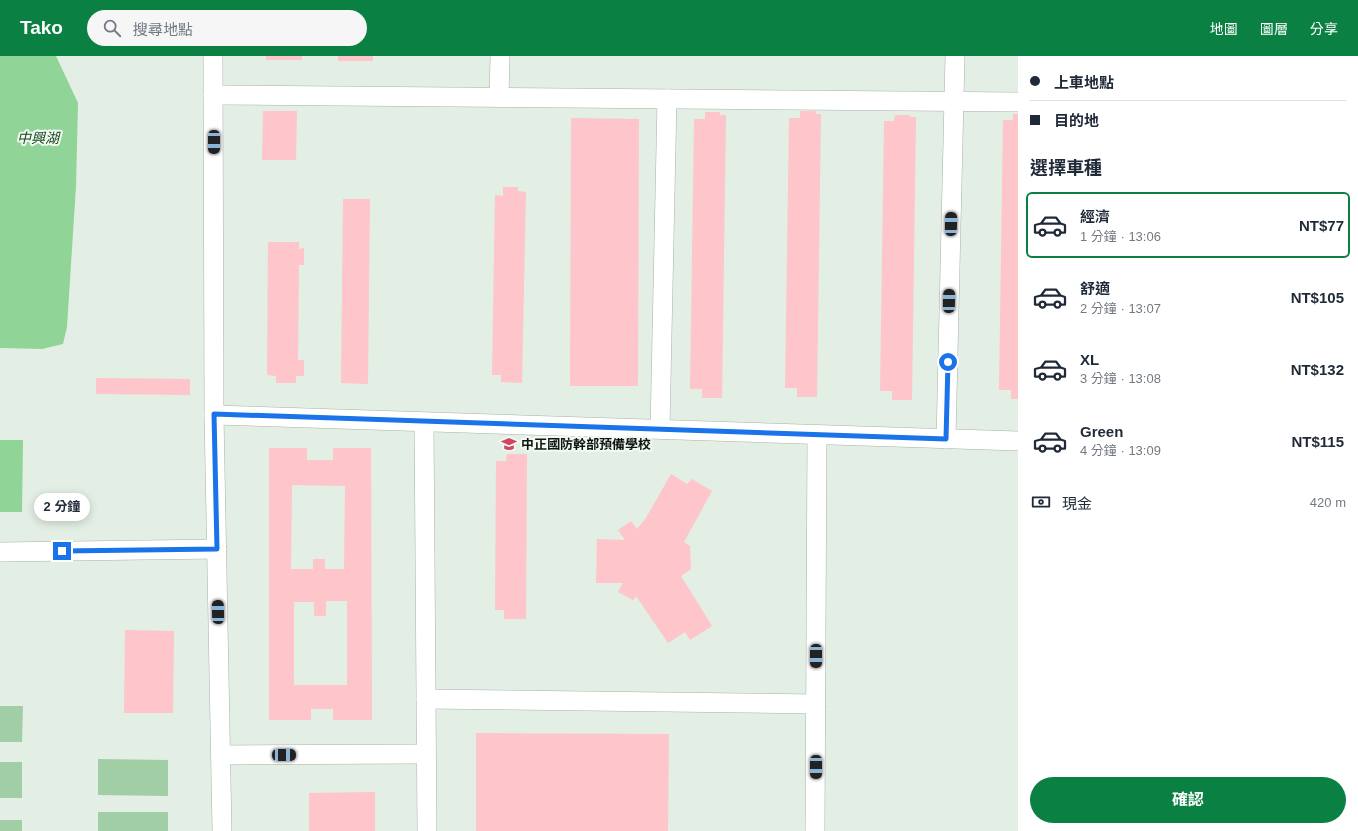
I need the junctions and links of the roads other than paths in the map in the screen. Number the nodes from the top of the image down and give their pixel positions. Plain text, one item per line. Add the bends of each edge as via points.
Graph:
1 (213, 56) edge
2 (500, 56) edge
3 (955, 56) edge
4 (213, 94) junction
5 (499, 98) junction
6 (667, 99) junction
7 (954, 101) junction
8 (1018, 102) edge
9 (214, 414) junction
10 (424, 422) junction
11 (660, 429) junction
12 (818, 435) junction
13 (946, 439) junction
14 (1018, 441) edge
15 (217, 549) junction
16 (0, 552) edge
17 (426, 699) junction
18 (816, 704) junction
19 (426, 754) junction
20 (221, 755) junction
21 (222, 831) edge
22 (427, 831) edge
23 (815, 831) edge

1 - 4 street
2 - 5 street
3 - 7 street
4 - 5 street
4 - 9 street
5 - 6 street
6 - 7 street
6 - 11 street
7 - 8 street
7 - 13 street
9 - 10 street
9 - 15 street
10 - 11 street
10 - 17 street
11 - 12 street
12 - 13 street
12 - 18 street
13 - 14 street
15 - 16 street
15 - 20 street
17 - 18 street
17 - 19 street
18 - 23 street
19 - 20 street
19 - 22 street
20 - 21 street

